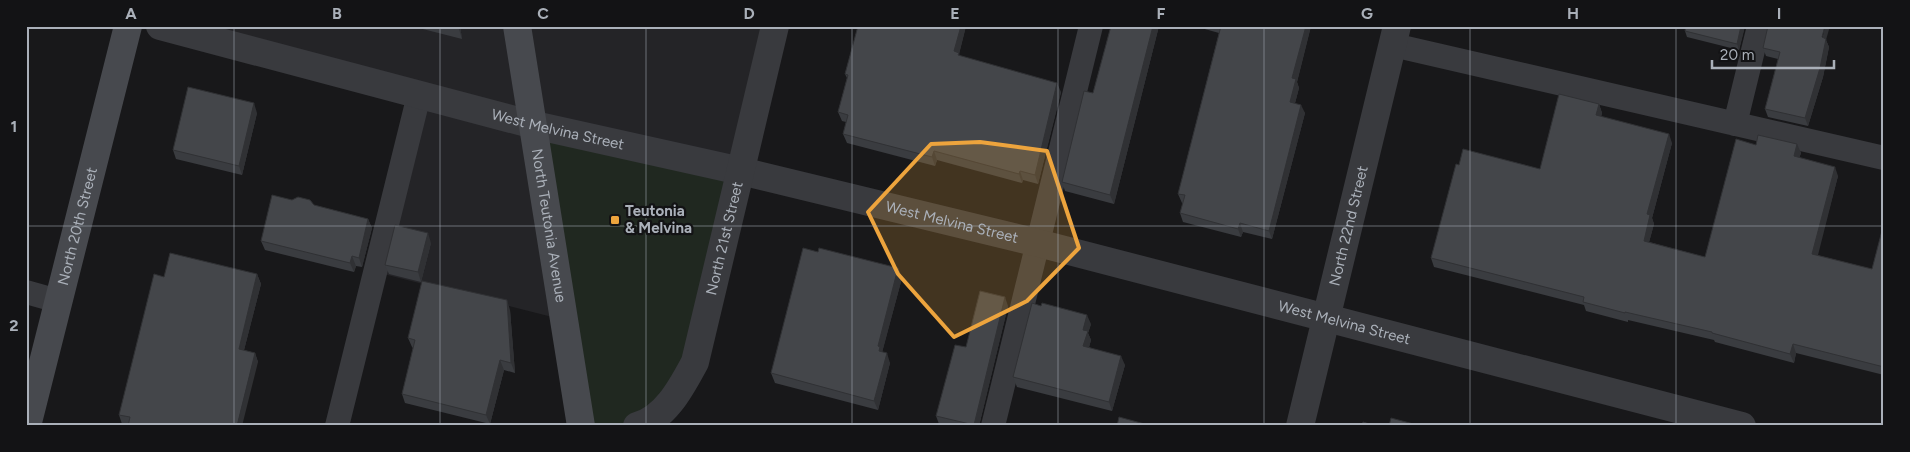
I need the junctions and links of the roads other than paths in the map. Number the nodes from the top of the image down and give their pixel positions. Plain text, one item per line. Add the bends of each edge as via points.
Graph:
1 (128, 26) edge
2 (160, 26) edge
3 (517, 26) edge
4 (776, 26) edge
5 (1091, 26) edge
6 (1758, 26) edge
7 (1395, 35) edge
8 (419, 95) junction
9 (1735, 124) junction
10 (534, 125) junction
11 (1884, 158) edge
12 (741, 171) junction
13 (1038, 243) junction
14 (26, 292) edge
15 (58, 301) junction
16 (1326, 317) junction
17 (27, 426) edge
18 (337, 426) edge
19 (581, 426) edge
20 (637, 426) edge
21 (993, 426) edge
22 (1300, 426) edge
23 (1742, 426) edge

1 - 15 main road, North 20th Street
2 - 8 street, West Melvina Street
3 - 10 main road, North Teutonia Avenue
4 - 12 street, North 21st Street
5 - 13 lane
6 - 9 lane
7 - 9 lane
7 - 16 street, North 22nd Street
8 - 10 street, West Melvina Street
8 - 18 lane
9 - 11 lane
10 - 12 street, West Melvina Street
10 - 19 main road, North Teutonia Avenue
12 - 13 street, West Melvina Street
12 - 20 street, North 21st Street via 695,362 677,395 648,423
13 - 16 street, West Melvina Street
13 - 21 lane
14 - 15 lane
15 - 17 main road, North 20th Street
16 - 22 street, North 22nd Street
16 - 23 street, West Melvina Street

